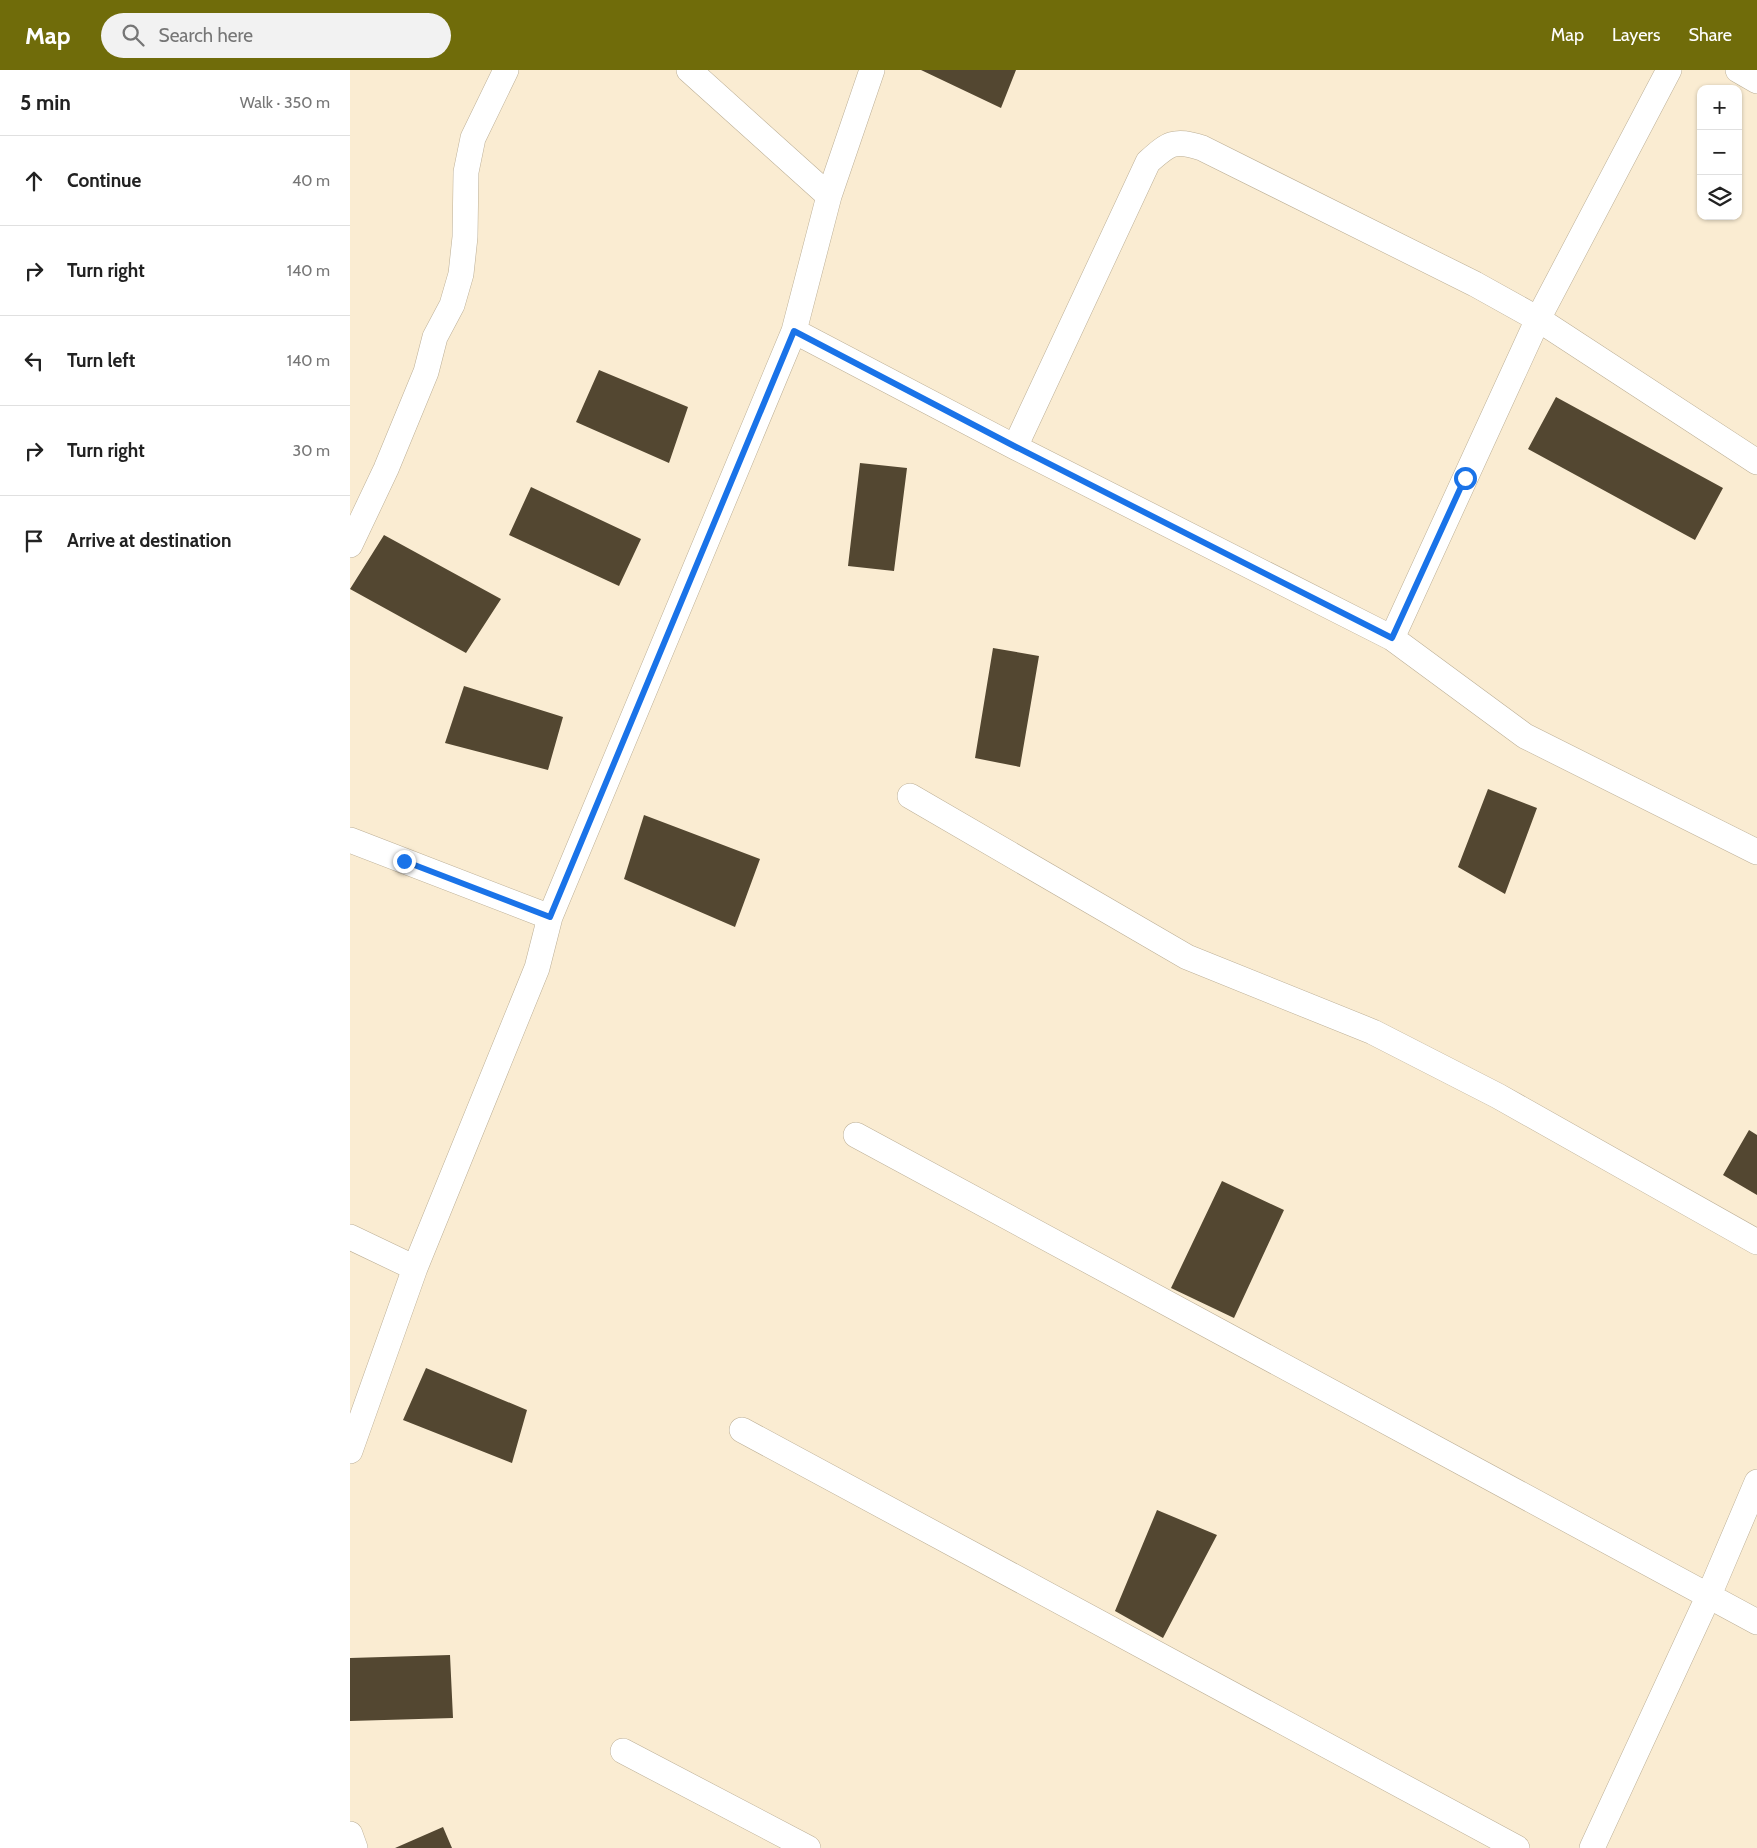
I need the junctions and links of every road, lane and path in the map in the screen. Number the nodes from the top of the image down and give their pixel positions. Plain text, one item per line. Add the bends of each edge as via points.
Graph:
1 (506, 70) edge
2 (689, 70) edge
3 (872, 70) edge
4 (1669, 70) edge
5 (1738, 70) edge
6 (1757, 81) edge
7 (829, 196) junction
8 (1538, 319) junction
9 (794, 331) junction
10 (1016, 447) junction
11 (1757, 462) edge
12 (350, 545) edge
13 (1392, 638) junction
14 (910, 796) dead end
15 (350, 840) edge
16 (1757, 852) edge
17 (550, 917) junction
18 (856, 1135) dead end
19 (350, 1237) edge
20 (1757, 1242) edge
21 (415, 1268) junction
22 (742, 1430) dead end
23 (350, 1452) edge
24 (1757, 1482) edge
25 (1709, 1595) junction
26 (1757, 1622) edge
27 (622, 1751) dead end
28 (350, 1834) edge
29 (355, 1848) edge
30 (808, 1848) edge
31 (1517, 1848) edge
32 (1592, 1848) edge

1 - 12 street via 472,138 466,172 465,237 452,305 435,337 426,372 390,460
2 - 7 street
3 - 7 street
4 - 8 street
5 - 6 street
7 - 9 street
8 - 10 street via 1475,284 1202,148 1183,142 1166,146 1148,162
8 - 11 street
8 - 13 street
9 - 10 street
9 - 17 street
10 - 13 street
13 - 16 street via 1525,736
14 - 20 street via 1187,957 1374,1032 1498,1096
15 - 17 street
17 - 21 street via 537,968
18 - 25 street
19 - 21 street
21 - 23 street
22 - 31 street
24 - 25 street
25 - 26 street
25 - 32 street
27 - 30 street
28 - 29 street

